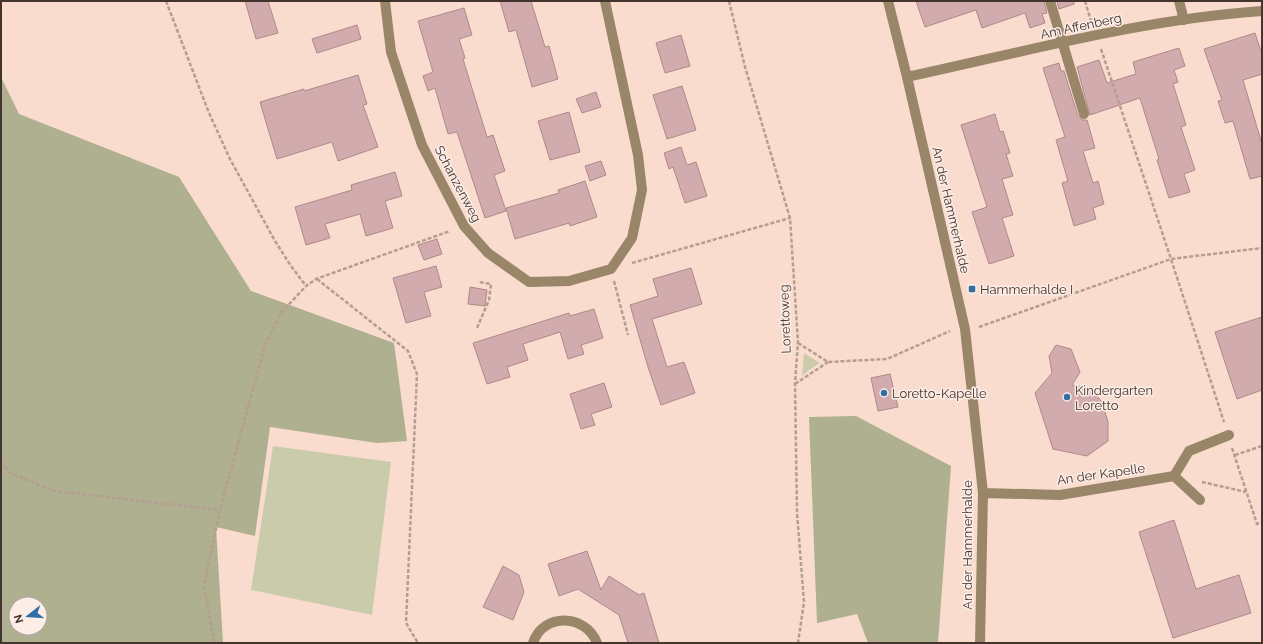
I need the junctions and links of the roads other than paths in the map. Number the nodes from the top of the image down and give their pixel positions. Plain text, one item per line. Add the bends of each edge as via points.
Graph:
1 (386, 1) edge
2 (605, 1) edge
3 (888, 1) edge
4 (1050, 1) edge
5 (1179, 1) edge
6 (1262, 11) edge
7 (1184, 20) junction
8 (1062, 43) junction
9 (907, 77) junction
10 (1084, 114) dead end
11 (1228, 435) road end
12 (1174, 476) junction
13 (983, 493) junction
14 (1200, 500) dead end
15 (534, 643) edge
16 (597, 643) edge
17 (980, 643) edge

1 - 2 street, Schanzenweg via 391,52 422,145 464,226 488,253 529,282 569,282 611,269 632,238 642,190 638,156
3 - 9 street, An der Hammerhalde
4 - 8 street
5 - 7 street
6 - 7 street, Am Affenberg
7 - 8 street, Am Affenberg
8 - 9 street, Am Affenberg
8 - 10 street
9 - 13 street, An der Hammerhalde via 965,329
11 - 12 street via 1189,451
12 - 13 street, An der Kapelle via 1060,495
12 - 14 street
13 - 17 street, An der Hammerhalde
15 - 16 street via 540,631 549,624 572,621 582,624 591,632

